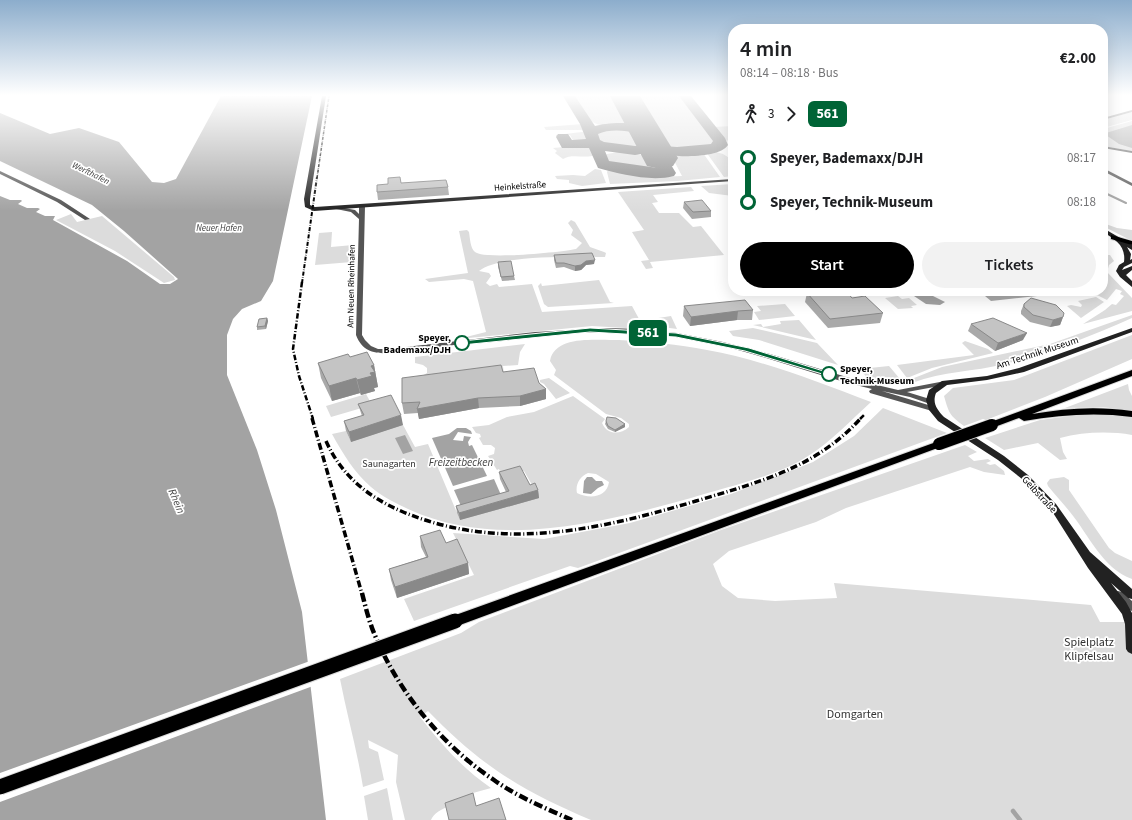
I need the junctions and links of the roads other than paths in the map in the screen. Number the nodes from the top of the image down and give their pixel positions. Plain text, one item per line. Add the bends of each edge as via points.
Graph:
1 (318, 134) edge
2 (1108, 148) edge
3 (1132, 152) edge
4 (0, 172) edge
5 (1108, 172) edge
6 (728, 180) edge
7 (1132, 185) edge
8 (362, 206) junction
9 (334, 208) junction
10 (361, 218) junction
11 (87, 219) dead end
12 (1108, 233) edge
13 (1117, 238) junction
14 (1132, 243) edge
15 (1132, 248) edge
16 (1130, 262) edge
17 (1132, 268) edge
18 (1122, 276) junction
19 (1132, 285) edge
20 (1132, 330) edge
21 (371, 350) joint
22 (1132, 373) edge
23 (858, 383) junction
24 (945, 383) junction
25 (889, 391) junction
26 (931, 406) junction
27 (1132, 414) edge
28 (996, 423) junction
29 (1086, 555) junction
30 (1121, 585) junction
31 (1108, 587) junction
32 (1132, 588) edge
33 (1132, 595) edge
34 (1132, 607) edge
35 (1132, 649) edge
36 (0, 787) edge

1 - 9 street, Heinkelstraße via 307,205 319,209
2 - 3 street
4 - 11 street via 60,201
5 - 7 street
6 - 8 street, Heinkelstraße
8 - 9 street, Heinkelstraße
8 - 10 street, Am Neuen Rheinhafen
9 - 10 street via 353,211
10 - 21 street, Am Neuen Rheinhafen via 359,335 361,342
12 - 13 street
13 - 14 main road
13 - 15 street
13 - 16 street via 1128,254
16 - 18 street via 1119,269
17 - 18 street via 1126,270
18 - 19 street
20 - 24 street, Am Technik Museum via 1013,372
21 - 23 street, Geibstraße via 394,351 558,332 619,330 676,335 722,343
22 - 28 main road
23 - 25 street, Geibstraße
23 - 26 street, Geibstraße via 882,395
24 - 25 street, Am Technik Museum via 914,390
24 - 26 street via 932,392
25 - 26 street, Geibstraße via 914,396
26 - 29 street, Geibstraße via 951,426 1001,458 1025,477 1053,506
27 - 28 main road via 1083,410
28 - 36 main road, bridge
29 - 30 street, Geibstraße
29 - 31 street
30 - 32 street
30 - 33 street, Geibstraße
31 - 34 street
31 - 35 street via 1130,620

